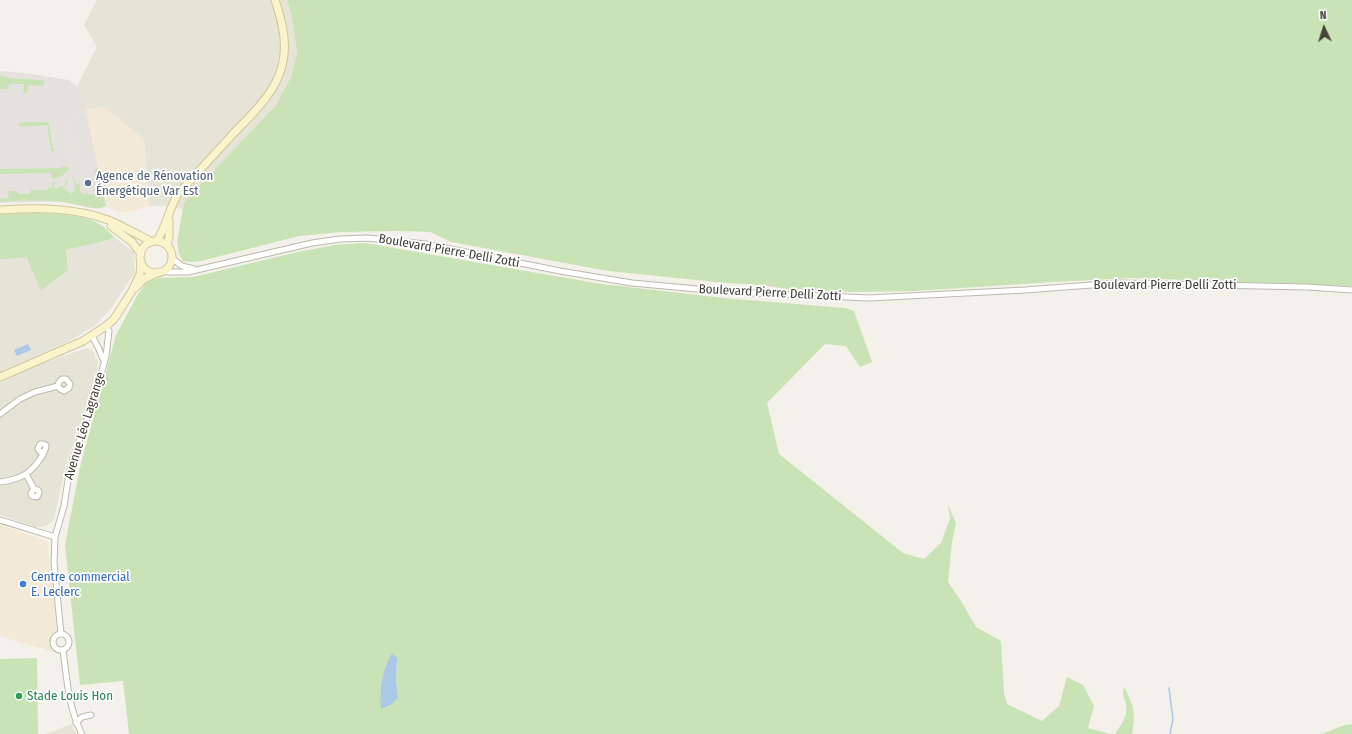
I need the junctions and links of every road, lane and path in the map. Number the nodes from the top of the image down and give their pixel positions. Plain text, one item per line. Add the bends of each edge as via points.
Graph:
1 (275, 0) edge
2 (0, 210) edge
3 (169, 215) junction
4 (96, 217) junction
5 (154, 242) junction
6 (167, 245) junction
7 (141, 258) junction
8 (172, 258) junction
9 (195, 270) junction
10 (160, 272) junction
11 (1352, 290) edge
12 (132, 291) junction
13 (106, 326) junction
14 (92, 336) junction
15 (104, 361) junction
16 (0, 377) edge
17 (58, 386) dead end
18 (0, 414) edge
19 (43, 455) dead end
20 (26, 474) junction
21 (0, 482) edge
22 (34, 489) dead end
23 (0, 520) edge
24 (55, 537) junction
25 (61, 634) junction
26 (63, 650) junction
27 (91, 715) dead end
28 (76, 723) junction
29 (82, 734) edge

1 - 3 main road via 284,32 285,49 278,78 260,105 178,194
2 - 4 main road via 58,210
3 - 5 main road via 162,234
3 - 6 main road
4 - 5 main road
4 - 7 main road via 132,242
5 - 6 main road
5 - 7 main road via 144,247
6 - 8 main road
7 - 10 main road via 148,270
7 - 12 main road via 140,274
8 - 9 street via 182,266
8 - 10 main road via 169,266
9 - 10 street, Boulevard Pierre Delli Zotti
9 - 11 street, Boulevard Pierre Delli Zotti via 312,242 367,238 426,244 632,283 730,292 869,298 1118,283
10 - 12 main road via 144,279
12 - 13 main road via 114,320
13 - 14 main road
13 - 15 street, Avenue Léo Lagrange via 109,331
14 - 15 street, Avenue Léo Lagrange
14 - 16 main road
15 - 24 street, Avenue Léo Lagrange via 96,393 72,459 64,506
17 - 18 street via 20,399
19 - 20 street
20 - 21 street
20 - 22 street
23 - 24 street
24 - 25 street, Avenue Léo Lagrange via 54,563
25 - 26 street via 69,639 67,647
25 - 26 street via 55,637 53,643
26 - 28 street via 67,690
27 - 28 street via 82,717
28 - 29 street

